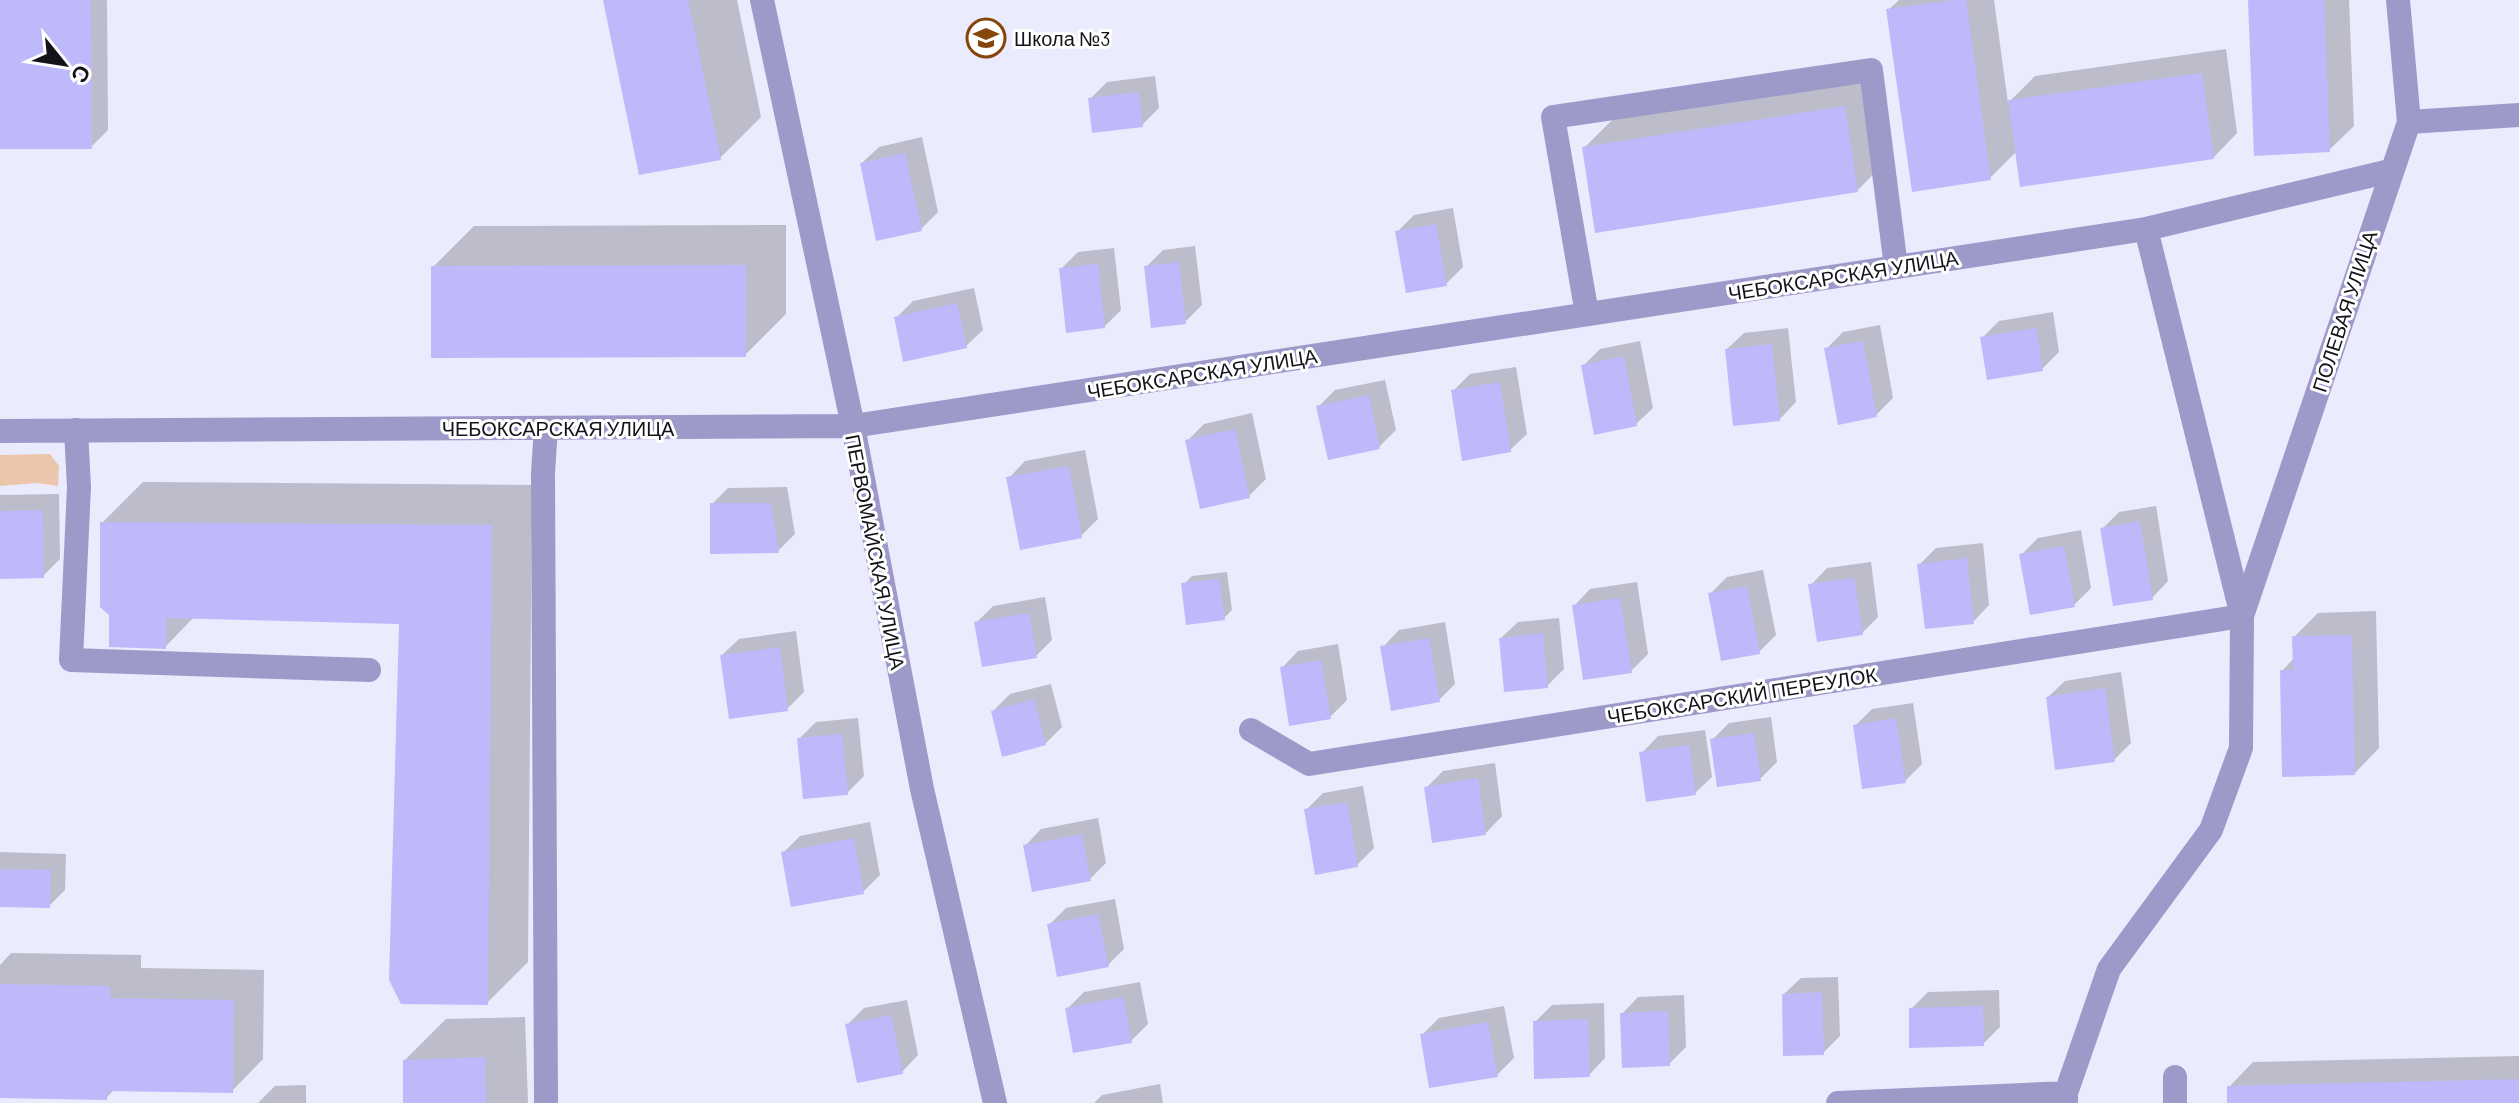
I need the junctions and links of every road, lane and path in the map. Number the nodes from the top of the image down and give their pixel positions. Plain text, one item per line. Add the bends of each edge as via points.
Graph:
1 (762, 0) edge
2 (2398, 0) edge
3 (2519, 115) edge
4 (2409, 122) junction
5 (2390, 171) junction
6 (2146, 229) junction
7 (1896, 267) junction
8 (1587, 314) junction
9 (853, 426) junction
10 (546, 428) junction
11 (76, 430) junction
12 (0, 431) edge
13 (2242, 616) junction
14 (369, 670) dead end
15 (1251, 730) dead end
16 (2175, 1077) dead end
17 (2066, 1098) edge
18 (546, 1103) edge
19 (995, 1103) edge
20 (1838, 1103) edge
21 (2175, 1103) edge

1 - 9 street, ПЕРВОМАЙСКАЯ УЛИЦА
2 - 4 street, ПОЛЕВАЯ УЛИЦА
3 - 4 street
4 - 5 street, ПОЛЕВАЯ УЛИЦА
5 - 6 street, ЧЕБОКСАРСКАЯ УЛИЦА
5 - 13 street, ПОЛЕВАЯ УЛИЦА
6 - 7 street, ЧЕБОКСАРСКАЯ УЛИЦА
6 - 13 street, ПОЛЕВАЯ УЛИЦА
7 - 8 street, ЧЕБОКСАРСКАЯ УЛИЦА
7 - 8 street via 1871,70 1553,117
8 - 9 street, ЧЕБОКСАРСКАЯ УЛИЦА
9 - 10 street, ЧЕБОКСАРСКАЯ УЛИЦА
9 - 19 street, ПЕРВОМАЙСКАЯ УЛИЦА via 922,789
10 - 11 street, ЧЕБОКСАРСКАЯ УЛИЦА
10 - 18 street
11 - 12 street, ЧЕБОКСАРСКАЯ УЛИЦА
11 - 14 street via 79,487 71,660
13 - 15 street, ЧЕБОКСАРСКИЙ ПЕРЕУЛОК via 1309,764
13 - 17 street, ПОЛЕВАЯ УЛИЦА via 2241,748 2211,830 2109,969
16 - 21 street
17 - 20 street

